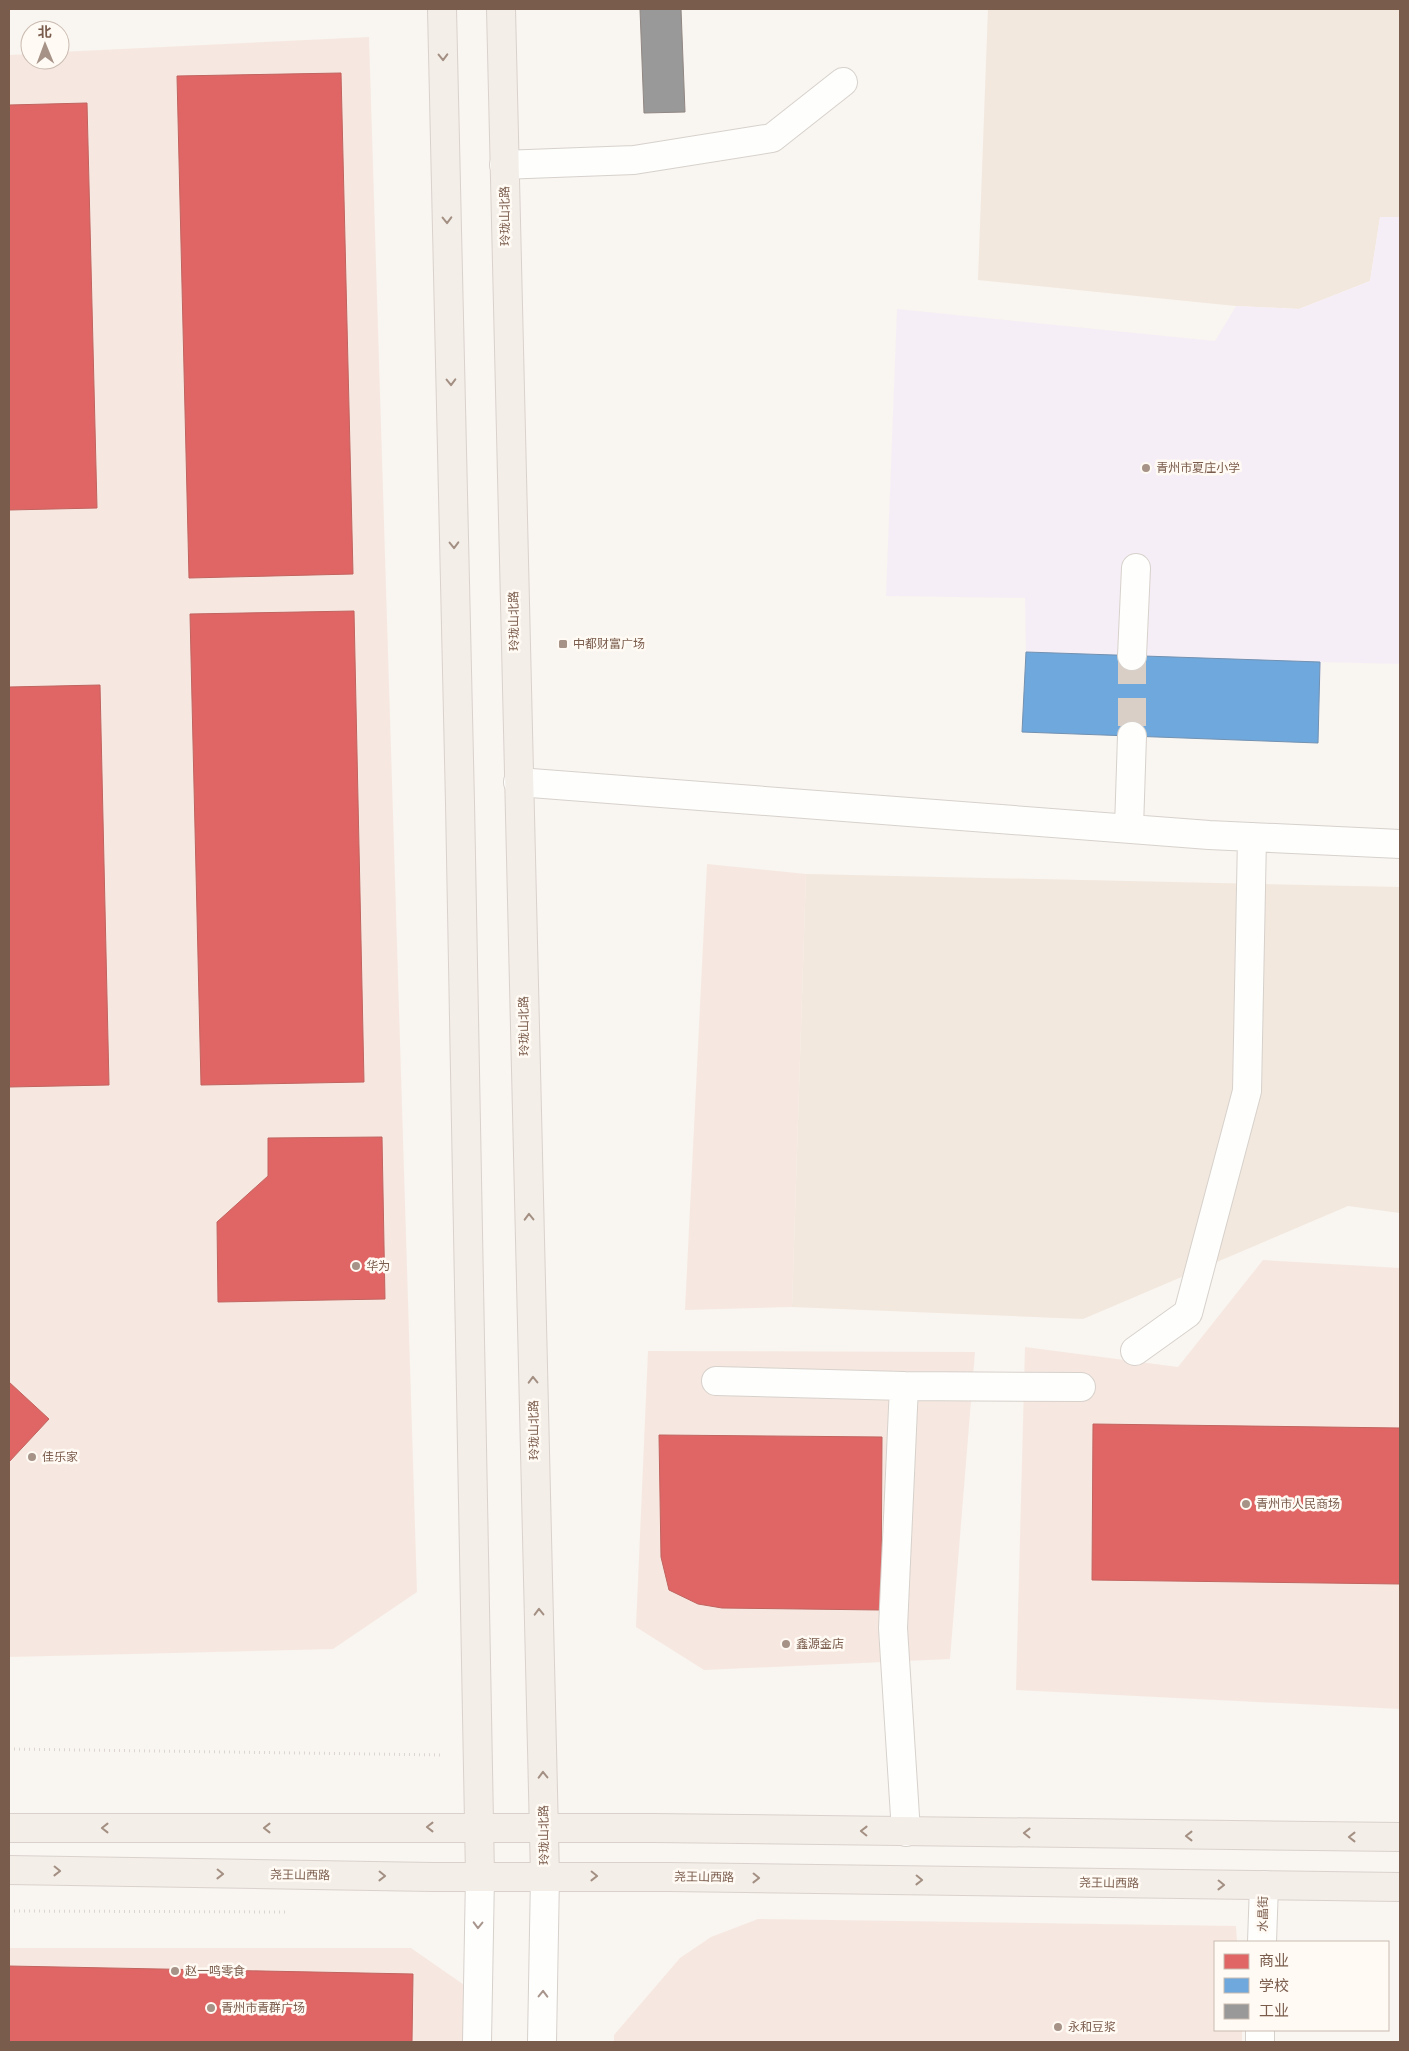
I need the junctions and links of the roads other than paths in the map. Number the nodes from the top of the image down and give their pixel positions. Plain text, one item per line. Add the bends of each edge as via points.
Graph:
1 (442, 9) edge
2 (500, 9) edge
3 (843, 82) dead end
4 (504, 165) junction
5 (1136, 568) dead end
6 (1132, 656) tunnel mouth
7 (1132, 736) tunnel mouth
8 (518, 782) junction
9 (1129, 828) junction
10 (1252, 836) junction
11 (1400, 844) edge
12 (1136, 1351) dead end
13 (716, 1382) dead end
14 (904, 1386) junction
15 (1080, 1387) dead end
16 (544, 1827) junction
17 (9, 1828) edge
18 (479, 1828) junction
19 (906, 1832) junction
20 (1400, 1837) edge
21 (9, 1870) edge
22 (480, 1876) junction
23 (545, 1876) junction
24 (1264, 1885) junction
25 (1400, 1887) edge
26 (1262, 1941) edge
27 (477, 2042) edge
28 (542, 2042) edge

1 -> 18 main road
2 - 4 main road, 玲珑山北路
3 - 4 street via 772,138 634,160
4 - 8 main road, 玲珑山北路
5 - 6 street
7 - 9 street
8 - 9 street
16 -> 8 main road, 玲珑山北路
9 - 10 street
10 - 11 street
10 - 12 street via 1247,1091 1188,1313
13 - 14 street
14 - 15 street
14 - 19 street via 893,1628
16 - 18 main road
19 -> 16 main road
16 - 23 main road, 玲珑山北路
18 -> 17 main road
18 - 22 main road
20 -> 19 main road
21 -> 22 main road, 尧王山西路
22 - 23 main road, 尧王山西路
22 -> 27 street
23 -> 24 main road, 尧王山西路
28 -> 23 street, 玲珑山北路
24 - 25 main road, 尧王山西路
24 - 26 street, 水晶街

